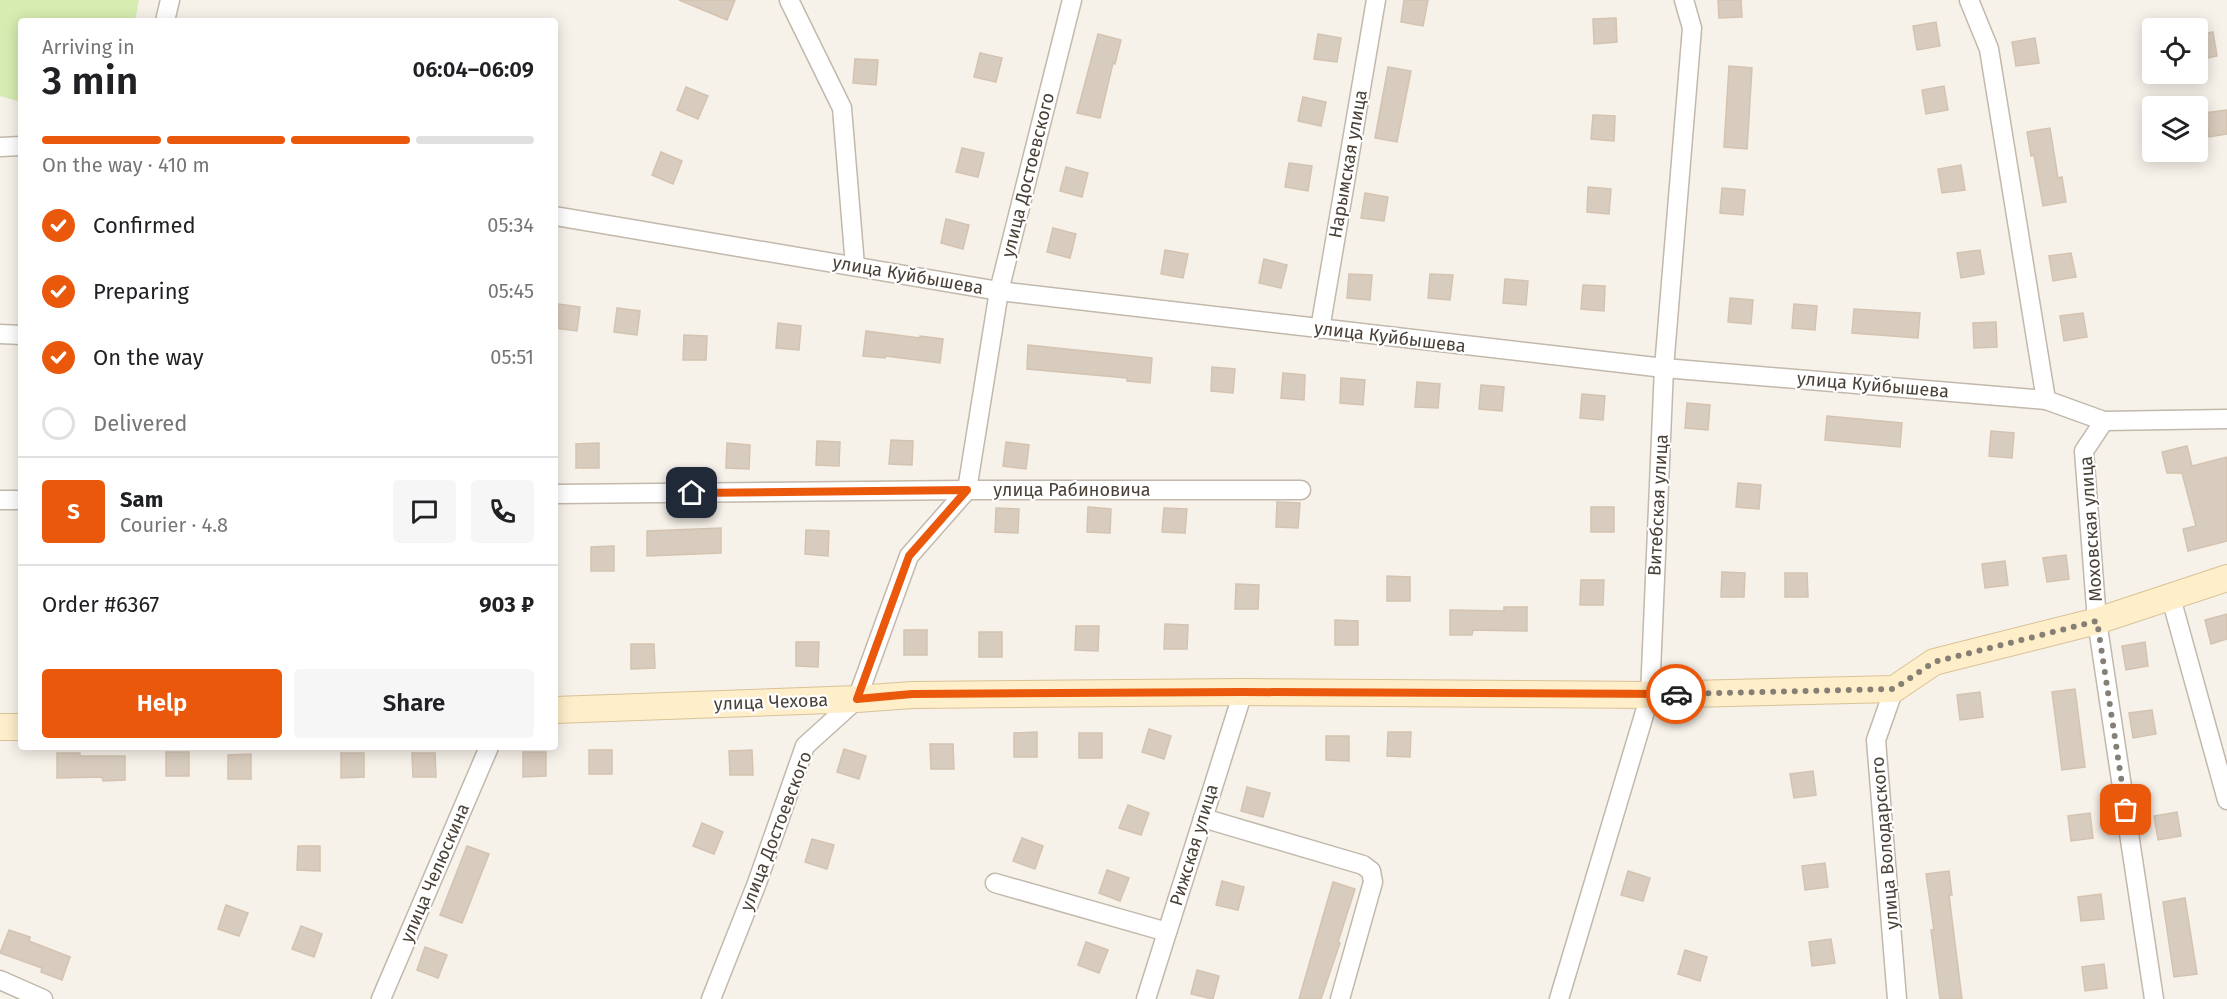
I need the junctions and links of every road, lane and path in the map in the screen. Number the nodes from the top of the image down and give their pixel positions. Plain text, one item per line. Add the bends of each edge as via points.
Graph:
1 (170, 0) edge
2 (789, 0) edge
3 (1072, 0) edge
4 (1376, 0) edge
5 (1684, 0) edge
6 (1969, 0) edge
7 (166, 18) edge
8 (18, 146) edge
9 (0, 147) edge
10 (558, 216) edge
11 (855, 266) junction
12 (999, 291) junction
13 (1320, 329) junction
14 (0, 334) edge
15 (18, 335) edge
16 (1664, 368) junction
17 (2046, 400) junction
18 (2227, 419) edge
19 (2104, 421) junction
20 (967, 490) junction
21 (1301, 490) dead end
22 (558, 494) edge
23 (0, 500) edge
24 (18, 500) edge
25 (2227, 578) edge
26 (2172, 598) junction
27 (2097, 621) junction
28 (1894, 689) junction
29 (1243, 692) junction
30 (1650, 695) junction
31 (857, 699) junction
32 (558, 710) edge
33 (18, 726) edge
34 (0, 727) edge
35 (488, 750) edge
36 (2227, 800) edge
37 (1203, 819) junction
38 (995, 883) dead end
39 (1167, 932) junction
40 (0, 980) edge
41 (44, 999) edge
42 (381, 999) edge
43 (711, 999) edge
44 (1146, 999) edge
45 (1340, 999) edge
46 (1559, 999) edge
47 (1897, 999) edge
48 (2154, 999) edge

1 - 7 street
2 - 11 street via 842,108
3 - 12 street, улица Достоевского
4 - 13 street, Нарымская улица
5 - 16 street, Витебская улица via 1692,28
6 - 17 street via 1989,49
8 - 9 street
10 - 11 street, улица Куйбышева
11 - 12 street, улица Куйбышева
12 - 13 street, улица Куйбышева
12 - 20 street, улица Достоевского
13 - 16 street, улица Куйбышева
14 - 15 street
16 - 17 street, улица Куйбышева
16 - 30 street, Витебская улица
17 - 19 street, улица Куйбышева
18 - 19 street, улица Куйбышева
19 - 27 street, Моховская улица via 2084,451
20 - 21 street, улица Рабиновича
20 - 22 street, улица Рабиновича
20 - 31 street, улица Достоевского via 909,556
23 - 24 street
25 - 26 street
26 - 27 street
26 - 36 street
27 - 28 street via 1934,662
27 - 48 street, Моховская улица
28 - 30 street, улица Чехова
28 - 47 street, улица Володарского via 1876,740
29 - 30 street, улица Чехова
29 - 31 street, улица Чехова via 912,694
29 - 37 street, Рижская улица
30 - 46 street, Витебская улица
31 - 32 street, улица Чехова
31 - 43 street, улица Достоевского via 805,746
33 - 34 street
35 - 42 street, улица Челюскина
37 - 39 street, Рижская улица
37 - 45 street via 1363,865 1371,871 1373,882
38 - 39 street
39 - 44 street, Рижская улица
40 - 41 street

